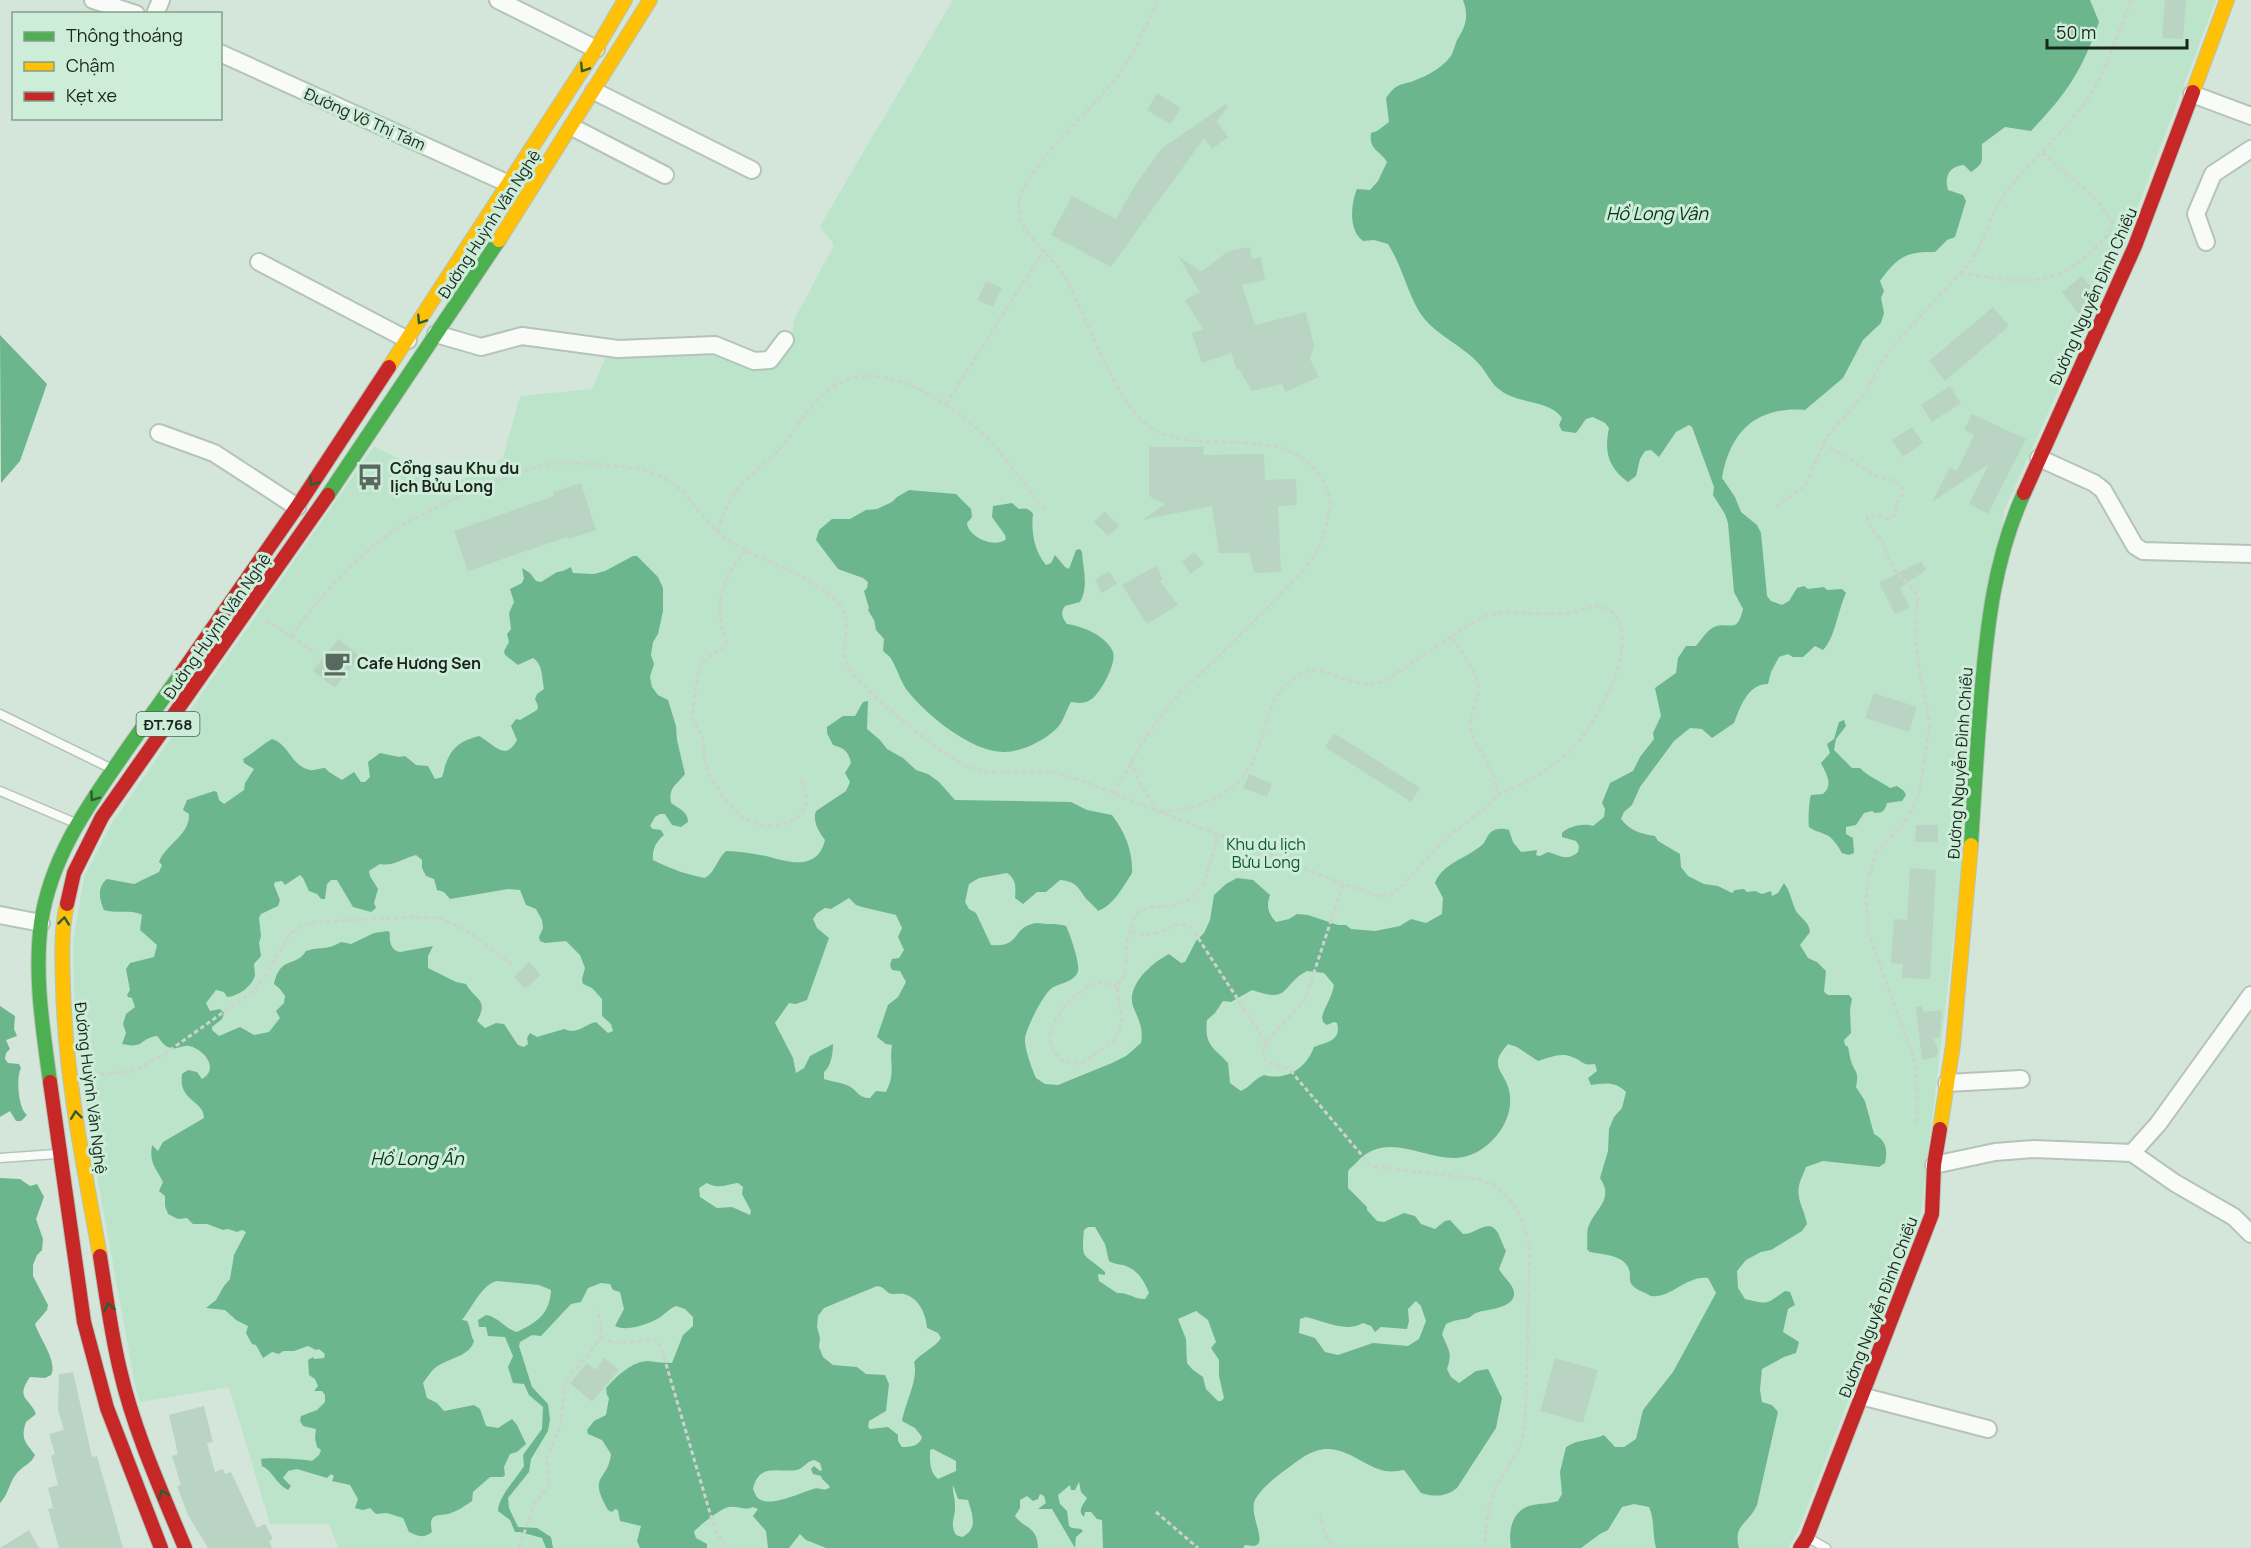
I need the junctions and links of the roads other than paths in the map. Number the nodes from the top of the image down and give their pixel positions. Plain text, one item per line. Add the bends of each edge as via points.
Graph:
1 (93, 0) edge
2 (498, 0) edge
3 (625, 0) edge
4 (650, 0) edge
5 (2227, 0) edge
6 (130, 12) edge
7 (596, 49) junction
8 (222, 54) edge
9 (594, 91) junction
10 (2192, 94) junction
11 (2251, 116) edge
12 (572, 127) junction
13 (2251, 149) edge
14 (752, 170) dead end
15 (665, 175) dead end
16 (509, 184) junction
17 (529, 196) junction
18 (2206, 242) dead end
19 (259, 262) dead end
20 (436, 334) junction
21 (408, 340) junction
22 (785, 340) dead end
23 (159, 433) dead end
24 (2039, 458) junction
25 (297, 507) junction
26 (2251, 554) edge
27 (0, 714) edge
28 (113, 770) junction
29 (0, 791) edge
30 (77, 824) junction
31 (0, 915) edge
32 (40, 923) junction
33 (2251, 995) edge
34 (2021, 1079) dead end
35 (1947, 1083) junction
36 (2132, 1153) junction
37 (60, 1154) junction
38 (0, 1158) edge
39 (1934, 1165) junction
40 (2251, 1234) edge
41 (1861, 1396) junction
42 (1988, 1429) dead end
43 (1804, 1542) edge
44 (161, 1548) edge
45 (185, 1548) edge
46 (1826, 1548) edge

1 - 6 street
2 - 7 street
3 - 7 main road, Đường Huỳnh Văn Nghệ / ĐT.768
4 - 9 main road, Đường Huỳnh Văn Nghệ / ĐT.768
5 - 10 main road, Đường Nguyễn Đình Chiểu
7 -> 16 main road, Đường Huỳnh Văn Nghệ / ĐT.768
8 - 16 street, Đường Võ Thị Tám
9 - 12 main road, Đường Huỳnh Văn Nghệ / ĐT.768
9 - 14 street
10 - 11 street
10 - 24 main road, Đường Nguyễn Đình Chiểu via 2135,246
12 - 15 street
12 - 17 main road, Đường Huỳnh Văn Nghệ / ĐT.768
13 - 18 street via 2213,174 2196,214
16 - 17 main road
16 -> 21 main road, Đường Huỳnh Văn Nghệ / ĐT.768
17 - 20 main road, Đường Huỳnh Văn Nghệ / ĐT.768
19 - 21 street
20 - 22 street via 481,347 522,336 618,349 716,345 754,361 770,360
45 -> 20 main road, Đường Huỳnh Văn Nghệ / ĐT.768 via 140,1435 120,1370 81,1152 64,1024 62,943 66,908 74,873 102,817 319,509
21 -> 25 main road, Đường Huỳnh Văn Nghệ / ĐT.768
23 - 25 street via 214,453
24 - 26 street via 2103,490 2135,546 2143,551
24 - 35 main road, Đường Nguyễn Đình Chiểu via 2015,513 1997,572 1988,624 1967,903
25 - 28 main road, Đường Huỳnh Văn Nghệ / ĐT.768
27 - 28 lane
28 -> 30 main road, Đường Huỳnh Văn Nghệ / ĐT.768
29 - 30 lane
30 - 32 main road, Đường Huỳnh Văn Nghệ / ĐT.768 via 47,892
31 - 32 street
32 - 37 main road, Đường Huỳnh Văn Nghệ / ĐT.768 via 39,1004
33 - 36 street via 2158,1124
34 - 35 street
35 - 39 main road, Đường Nguyễn Đình Chiểu
36 - 39 street via 2024,1150
36 - 40 street via 2234,1217
37 - 38 lane
37 - 44 main road, Đường Huỳnh Văn Nghệ / ĐT.768 via 84,1322 97,1376
39 - 41 main road, Đường Nguyễn Đình Chiểu via 1932,1214
41 - 42 street
41 - 43 main road, Đường Nguyễn Đình Chiểu
43 - 46 lane

